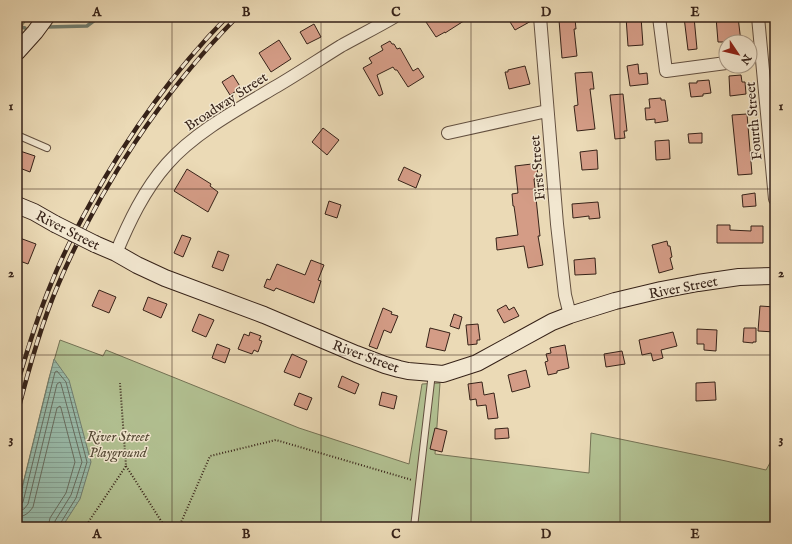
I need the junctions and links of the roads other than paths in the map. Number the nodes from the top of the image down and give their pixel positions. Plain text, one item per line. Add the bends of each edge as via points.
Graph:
1 (46, 17) edge
2 (394, 17) edge
3 (540, 17) edge
4 (659, 17) edge
5 (758, 17) edge
6 (757, 34) edge
7 (17, 52) edge
8 (718, 64) edge
9 (758, 74) edge
10 (547, 111) junction
11 (448, 132) dead end
12 (17, 135) edge
13 (47, 148) dead end
14 (775, 199) edge
15 (17, 205) edge
16 (116, 253) junction
17 (775, 276) edge
18 (570, 315) junction
19 (432, 373) junction
20 (414, 527) edge

1 - 7 main road
2 - 16 street, Broadway Street via 249,102 185,146 151,184
3 - 10 street, First Street
4 - 8 street via 666,71
5 - 6 street, Fourth Street
9 - 14 street, Fourth Street
10 - 11 street
10 - 18 street, First Street via 556,224
12 - 13 lane
15 - 16 main road, River Street, bridge
16 - 19 main road, River Street via 166,278 264,315 356,354 408,371
17 - 18 main road, River Street via 725,279 676,287
18 - 19 main road, River Street via 552,322 477,363 443,374
19 - 20 lane

